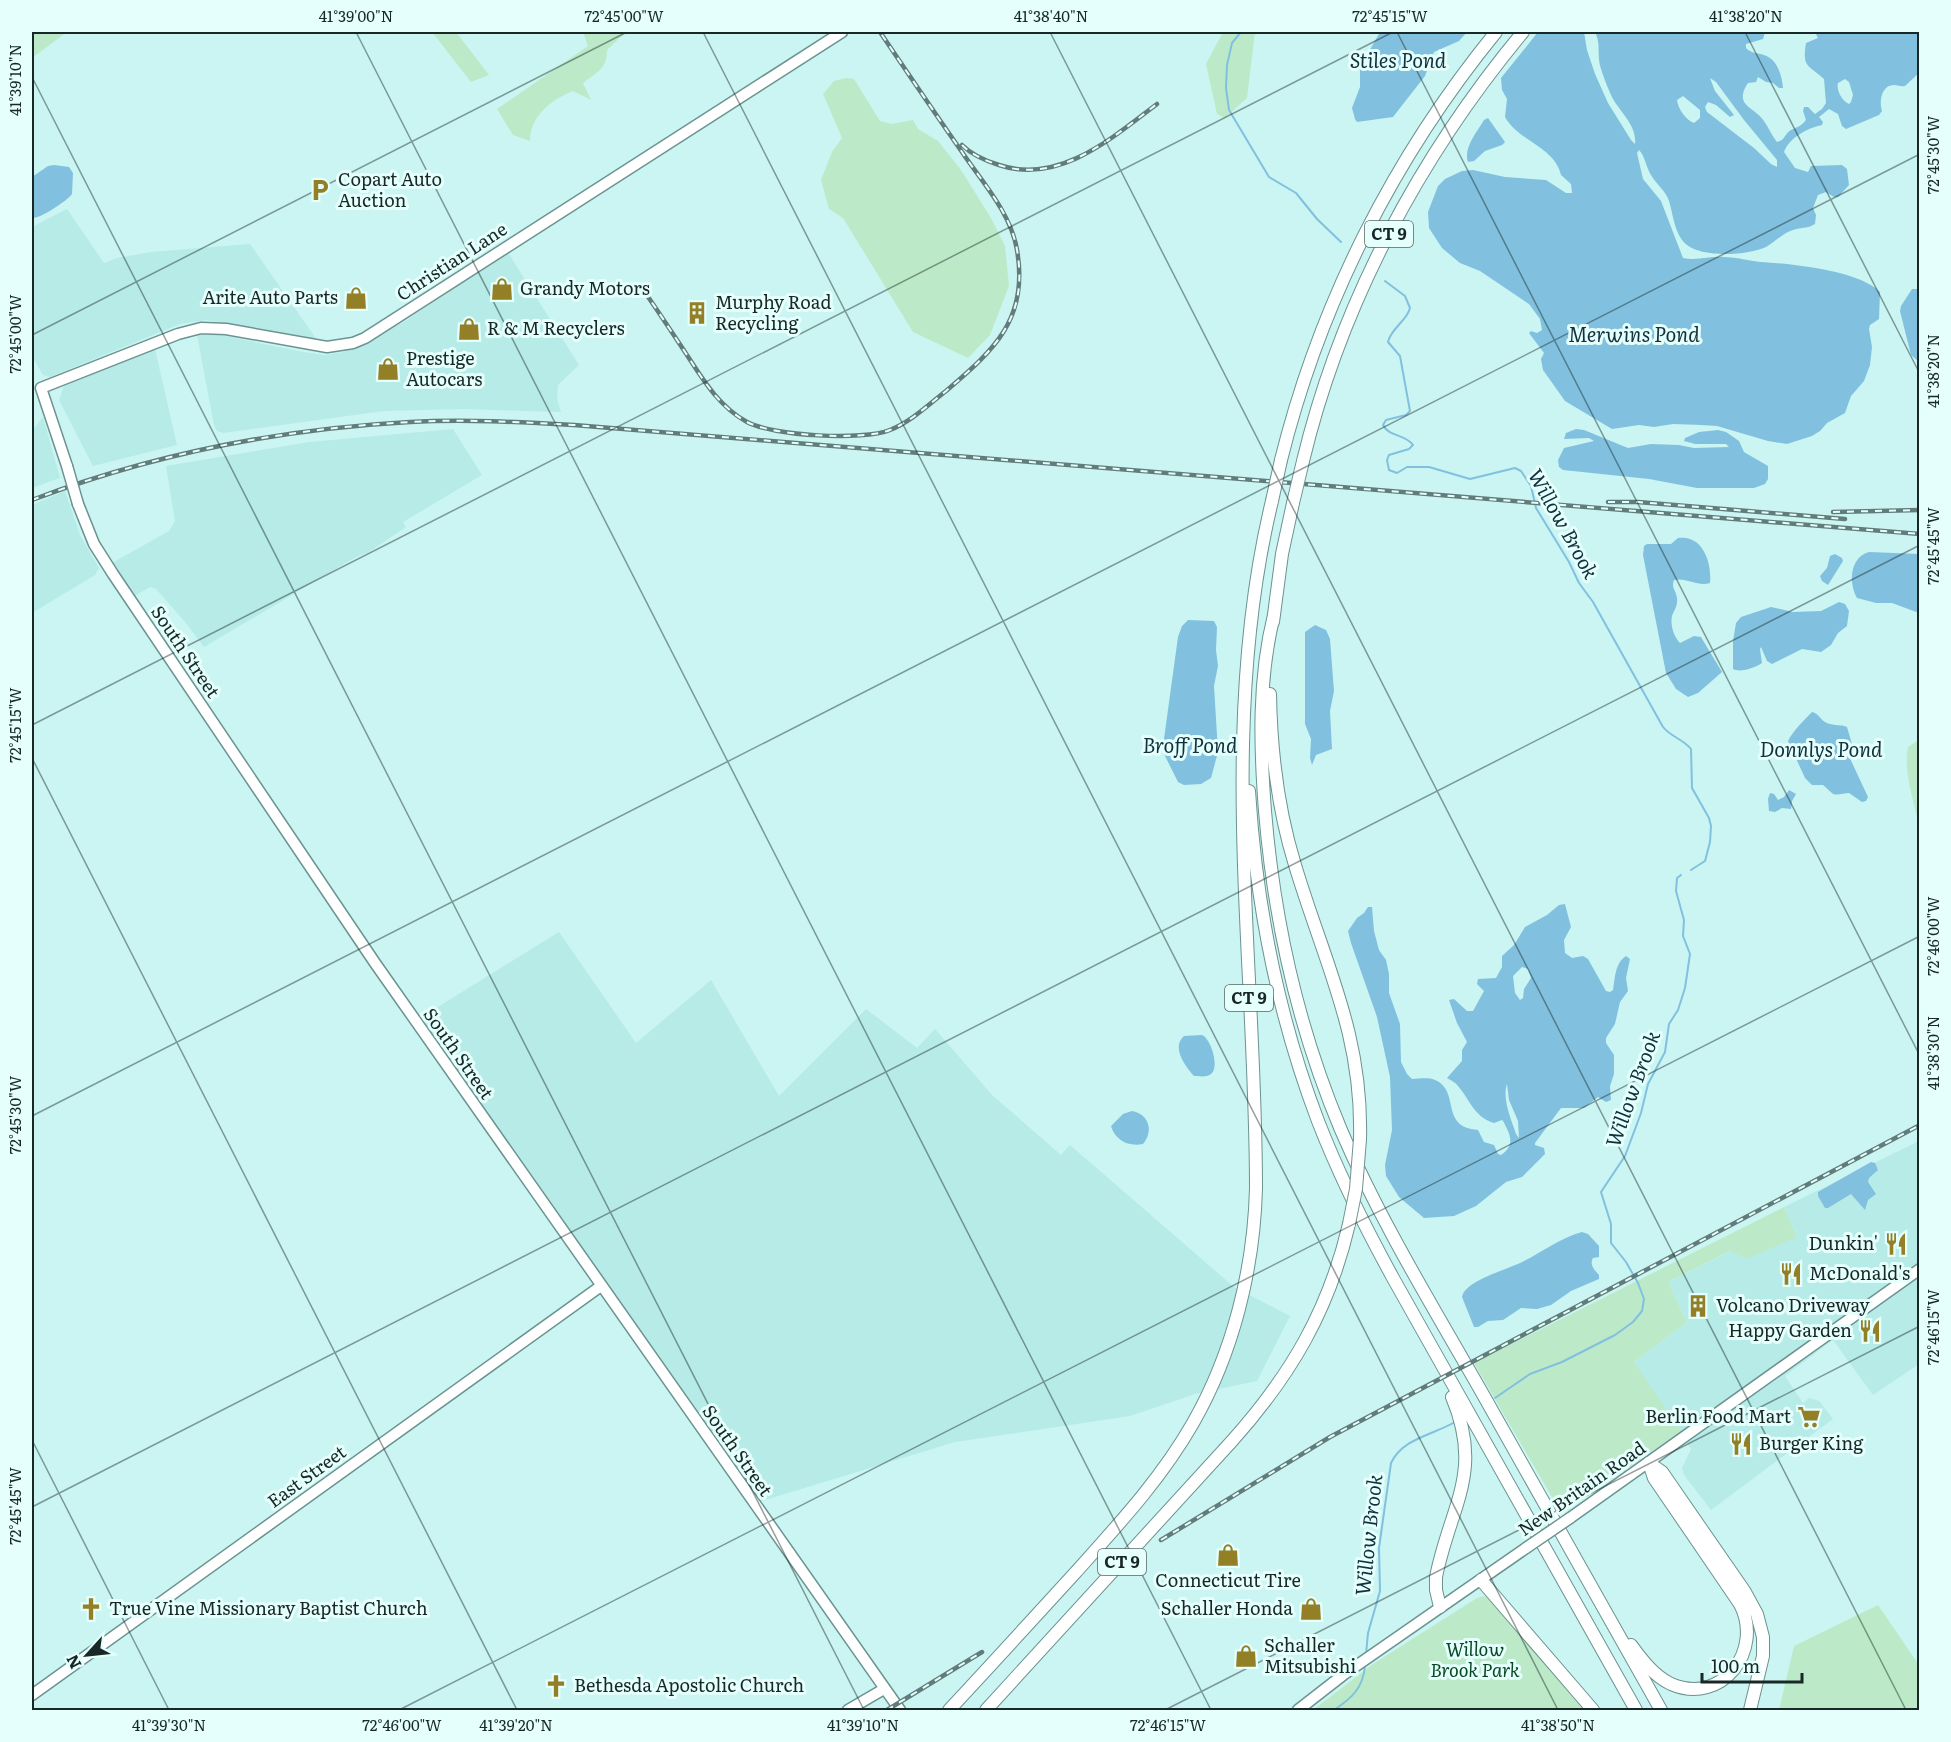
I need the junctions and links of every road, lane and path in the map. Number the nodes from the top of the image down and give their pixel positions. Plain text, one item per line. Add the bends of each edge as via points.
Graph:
1 (842, 32) edge
2 (1496, 32) edge
3 (1523, 32) edge
4 (41, 388) joint
5 (1274, 615) junction
6 (1243, 718) junction
7 (1920, 1269) edge
8 (602, 1286) junction
9 (1438, 1360) junction
10 (1649, 1463) junction
11 (1481, 1580) junction
12 (1440, 1608) junction
13 (1608, 1618) junction
14 (884, 1689) junction
15 (32, 1695) edge
16 (848, 1710) edge
17 (900, 1710) edge
18 (949, 1710) edge
19 (986, 1710) edge
20 (1298, 1710) edge
21 (1593, 1710) edge
22 (1636, 1710) edge
23 (1661, 1710) edge
24 (1750, 1710) edge

1 - 4 main road, Christian Lane via 365,338 327,347 201,328
2 - 6 highway, CT 9, bridge via 1422,134 1364,235 1317,344 1294,412 1272,501 1253,609
3 - 5 highway, CT 9, bridge via 1460,114 1426,167 1358,299 1316,413 1303,461 1282,554
4 - 8 main road, South Street, bridge via 78,504 103,558 369,955
5 - 13 highway via 1262,702 1266,826 1287,961 1316,1063 1342,1131 1394,1239
5 - 19 highway, CT 9, bridge via 1271,718 1280,803 1295,866 1349,1028 1359,1086 1357,1180 1340,1260 1307,1339 1257,1412
6 - 9 highway via 1261,902 1294,1050 1351,1198
6 - 18 highway, CT 9 via 1242,812 1255,1220 1246,1276 1226,1348 1195,1419 1165,1468 1136,1505
7 - 10 main road, New Britain Road
8 - 14 main road, South Street
8 - 15 main road, East Street
9 - 12 highway via 1462,1424 1467,1454 1464,1482 1436,1577
9 - 22 highway
10 - 11 main road, New Britain Road, bridge
10 - 13 highway via 1654,1478 1743,1609 1748,1626 1747,1647 1739,1664 1722,1680 1703,1687 1682,1687 1652,1671
10 - 24 highway via 1662,1472 1757,1614 1763,1656
11 - 12 main road, New Britain Road
11 - 21 highway
12 - 20 main road, New Britain Road
13 - 23 highway
14 - 16 main road
14 - 17 main road, South Street

